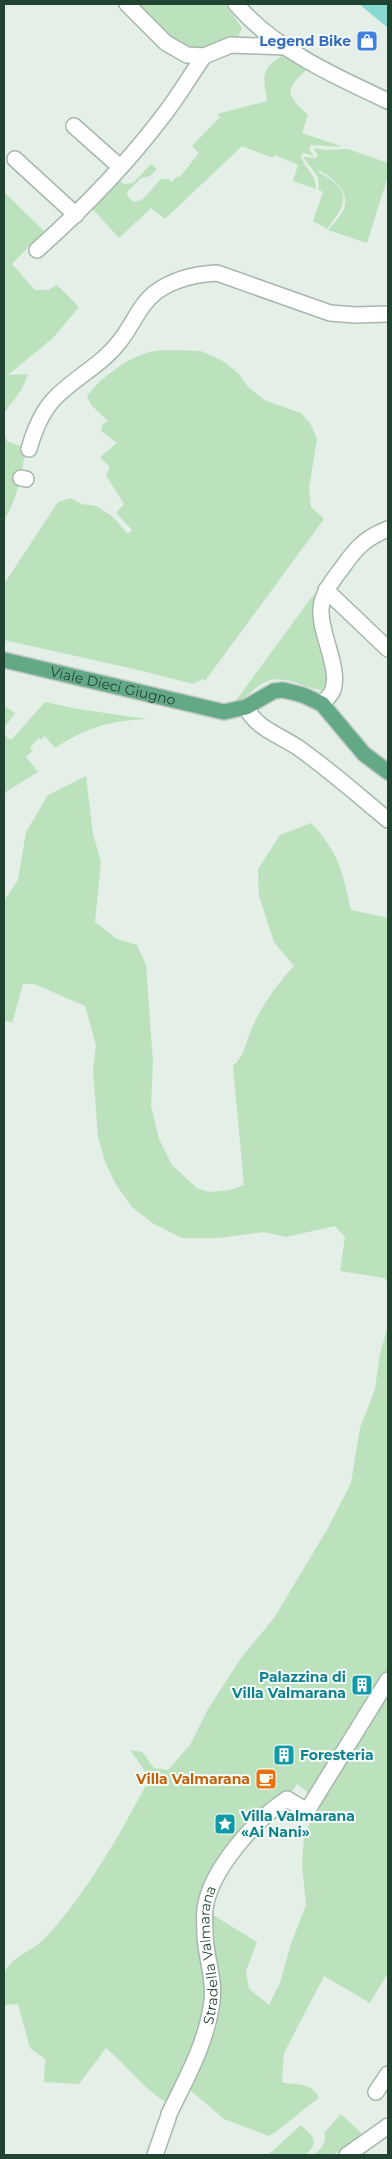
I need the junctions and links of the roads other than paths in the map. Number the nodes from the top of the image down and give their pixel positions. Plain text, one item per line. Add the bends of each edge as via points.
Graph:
1 (127, 4) edge
2 (236, 4) edge
3 (285, 47) junction
4 (204, 56) junction
5 (388, 100) edge
6 (74, 126) dead end
7 (15, 159) dead end
8 (120, 167) junction
9 (76, 214) junction
10 (37, 250) dead end
11 (388, 314) edge
12 (29, 449) dead end
13 (388, 529) edge
14 (326, 590) junction
15 (388, 649) edge
16 (4, 660) edge
17 (322, 704) junction
18 (246, 707) junction
19 (388, 772) edge
20 (388, 820) edge
21 (388, 1680) edge
22 (388, 2074) edge
23 (376, 2092) dead end
24 (388, 2126) edge
25 (154, 2155) edge
26 (347, 2155) edge

1 - 4 street via 166,43 187,55
2 - 3 street
3 - 4 street via 231,46
3 - 5 street
4 - 8 street via 164,116
6 - 8 street
7 - 9 street
8 - 9 street
9 - 10 street
11 - 12 street via 330,313 217,273 199,274 173,283 156,292 142,306 121,340 103,360 53,400 34,432
13 - 14 street via 355,549
14 - 15 street
14 - 17 street via 321,608 324,638 335,678 332,692
16 - 18 main road, Viale Dieci Giugno via 224,712
17 - 18 main road via 284,690 264,696
17 - 19 main road via 364,754
18 - 20 street via 264,728 300,749
21 - 25 street, Stradella Valmarana via 307,1810 287,1799 270,1810 240,1841 210,1887 204,1910 213,1983 212,2000 203,2043 168,2116
22 - 23 street
24 - 26 street

